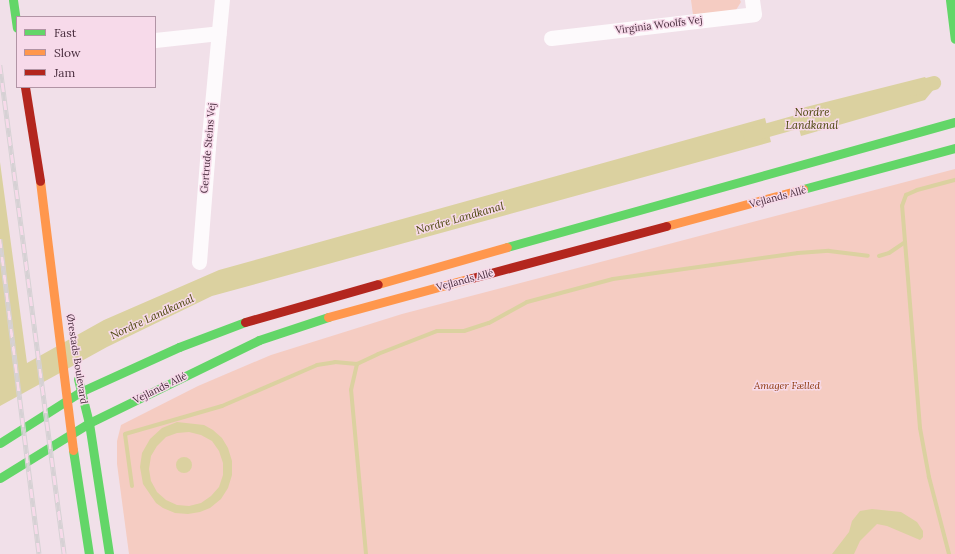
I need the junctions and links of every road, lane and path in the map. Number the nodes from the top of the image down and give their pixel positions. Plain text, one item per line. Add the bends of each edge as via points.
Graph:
1 (13, 0) edge
2 (222, 0) edge
3 (752, 0) edge
4 (950, 0) edge
5 (16, 21) edge
6 (219, 33) junction
7 (551, 38) dead end
8 (955, 39) edge
9 (156, 40) edge
10 (25, 88) edge
11 (955, 122) edge
12 (955, 148) edge
13 (38, 166) junction
14 (849, 166) dead end
15 (783, 195) junction
16 (57, 244) dead end
17 (199, 262) dead end
18 (199, 339) junction
19 (190, 351) dead end
20 (76, 367) dead end
21 (80, 392) junction
22 (96, 401) dead end
23 (66, 402) junction
24 (84, 407) junction
25 (69, 420) junction
26 (89, 423) junction
27 (60, 427) dead end
28 (71, 434) junction
29 (0, 443) edge
30 (0, 478) edge
31 (89, 554) edge
32 (109, 554) edge

1 - 5 street
2 - 6 street, Gertrude Steins Vej
3 - 7 street, Virginia Woolfs Vej via 754,14
4 - 8 street
6 - 9 street
6 - 17 street, Gertrude Steins Vej
10 - 13 street, Ørestads Boulevard
11 - 18 street, Vejlands Allé via 259,316
12 - 15 street, Vejlands Allé
13 - 16 street, Ørestads Boulevard
13 - 23 street, Ørestads Boulevard
14 - 15 street via 815,177
15 - 26 street, Vejlands Allé via 335,315 259,340
18 - 19 street
18 - 21 street, Vejlands Allé
20 - 21 street, Ørestads Boulevard
21 - 23 street, Vejlands Allé
21 - 24 street, Ørestads Boulevard
21 - 25 street via 78,404
22 - 24 street
23 - 25 street, Ørestads Boulevard
23 - 29 street, Vejlands Allé
24 - 26 street, Ørestads Boulevard
24 - 28 street via 73,420
25 - 27 street
25 - 28 street, Ørestads Boulevard
26 - 28 street, Vejlands Allé
26 - 32 street, Ørestads Boulevard
28 - 30 street, Vejlands Allé
28 - 31 street, Ørestads Boulevard

